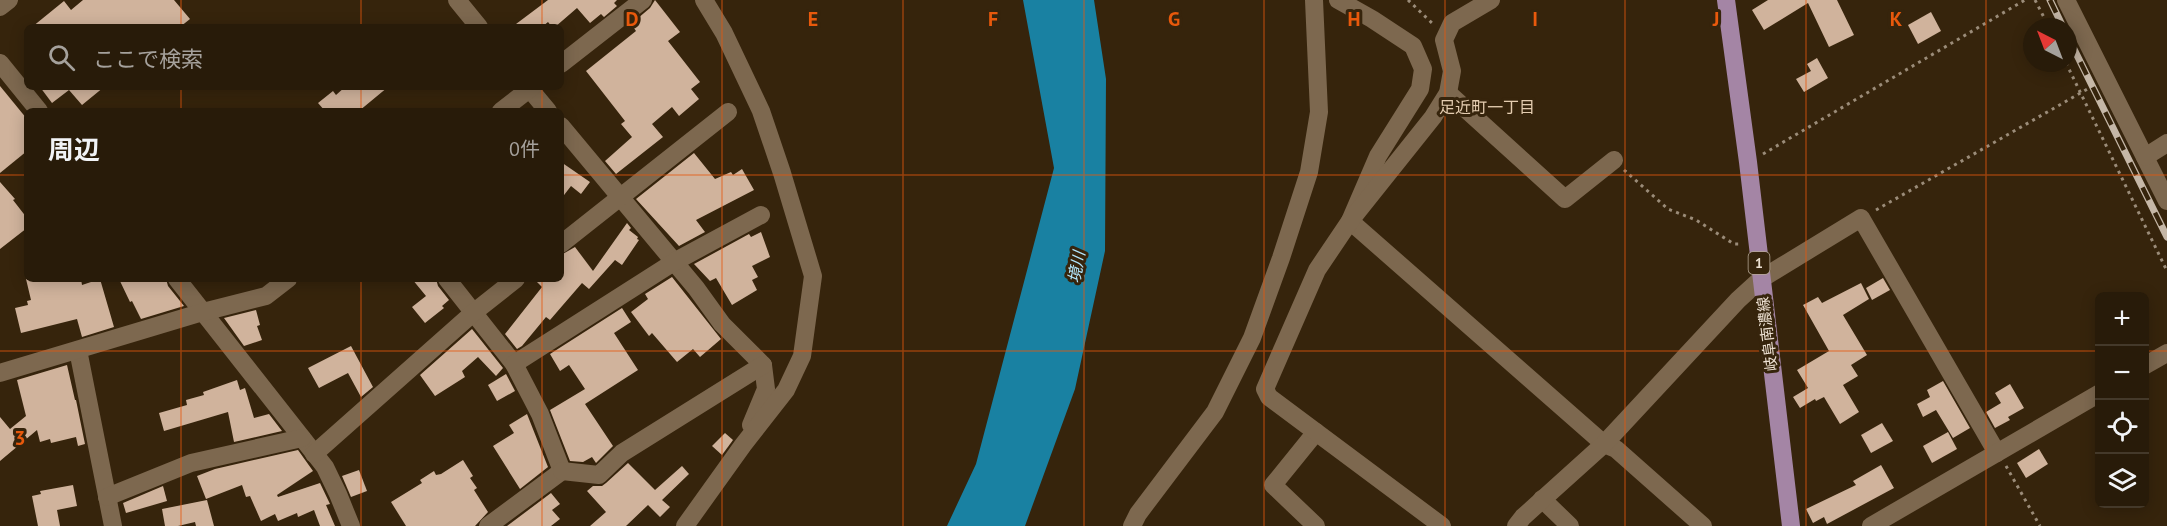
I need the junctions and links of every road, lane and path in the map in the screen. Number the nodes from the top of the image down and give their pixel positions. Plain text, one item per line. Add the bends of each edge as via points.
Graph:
1 (9, 0) edge
2 (457, 0) edge
3 (643, 0) edge
4 (704, 0) edge
5 (1314, 0) edge
6 (1338, 0) edge
7 (1408, 0) edge
8 (1491, 0) edge
9 (1726, 0) edge
10 (2025, 0) edge
11 (2035, 0) edge
12 (2066, 0) edge
13 (0, 7) edge
14 (2044, 18) edge
15 (477, 24) edge
16 (1446, 35) junction
17 (564, 62) edge
18 (0, 63) edge
19 (2071, 72) edge
20 (527, 90) edge
21 (532, 90) edge
22 (2081, 92) junction
23 (1448, 93) junction
24 (37, 108) edge
25 (505, 108) edge
26 (546, 108) edge
27 (728, 112) dead end
28 (564, 130) edge
29 (2167, 143) edge
30 (2145, 157) junction
31 (1614, 160) joint
32 (1749, 162) junction
33 (620, 197) junction
34 (2167, 201) edge
35 (761, 215) dead end
36 (1861, 218) junction
37 (1350, 221) junction
38 (564, 242) edge
39 (1757, 246) junction
40 (674, 262) junction
41 (2167, 271) edge
42 (1761, 279) junction
43 (179, 282) edge
44 (284, 282) edge
45 (449, 282) edge
46 (512, 282) edge
47 (204, 312) junction
48 (473, 313) junction
49 (78, 350) junction
50 (2167, 353) edge
51 (513, 364) junction
52 (2149, 364) edge
53 (763, 365) junction
54 (0, 373) edge
55 (2095, 396) edge
56 (1316, 432) junction
57 (302, 438) junction
58 (1604, 444) junction
59 (742, 445) junction
60 (1996, 453) junction
61 (314, 454) junction
62 (562, 471) junction
63 (106, 497) junction
64 (1542, 499) junction
65 (114, 526) edge
66 (351, 526) edge
67 (488, 526) edge
68 (686, 526) edge
69 (1132, 526) edge
70 (1316, 526) edge
71 (1442, 526) edge
72 (1516, 526) edge
73 (1570, 526) edge
74 (1703, 526) edge
75 (1791, 526) edge
76 (1871, 526) edge
77 (2040, 526) edge

1 - 13 street
2 - 15 street
3 - 17 street
4 - 59 street via 761,111 813,276 802,356 786,390
5 - 69 street via 1319,111 1309,172 1281,258 1252,338 1215,412
6 - 37 street via 1413,46 1423,69 1420,89 1378,156
7 - 16 path
8 - 16 street via 1452,22
9 - 32 main road, 岐阜南濃線 / 1
10 - 32 path
11 - 14 path
12 - 30 street
16 - 23 street via 1452,71
18 - 24 street
19 - 22 path
20 - 25 street
21 - 26 street
22 - 36 path
22 - 41 path
23 - 31 street via 1565,200
23 - 37 street
27 - 33 street
28 - 33 street
29 - 30 street
30 - 34 street
31 - 39 path via 1668,209 1696,220 1734,244
32 - 39 main road, 岐阜南濃線 / 1
33 - 38 street
33 - 40 street
35 - 40 street
36 - 42 street
36 - 60 street
37 - 56 street via 1317,270 1264,390
37 - 58 street
39 - 42 main road, 岐阜南濃線 / 1
40 - 51 street
40 - 53 street via 722,324
42 - 58 street
42 - 75 main road, 岐阜南濃線 / 1
43 - 47 street
44 - 47 street via 266,296
45 - 48 street
46 - 48 street
47 - 49 street
47 - 57 street
48 - 51 street
48 - 61 street
49 - 54 street
49 - 63 street
50 - 52 street
51 - 62 street via 540,414
53 - 59 street via 766,389
53 - 62 street via 622,453 599,475
55 - 60 street
56 - 70 street via 1273,485
56 - 71 street
57 - 61 street
57 - 63 street via 190,463
58 - 64 street
58 - 74 street via 1616,449
59 - 68 street
60 - 76 street
60 - 77 path
61 - 66 street via 325,467
62 - 67 street
63 - 65 street
64 - 72 street
64 - 73 street

